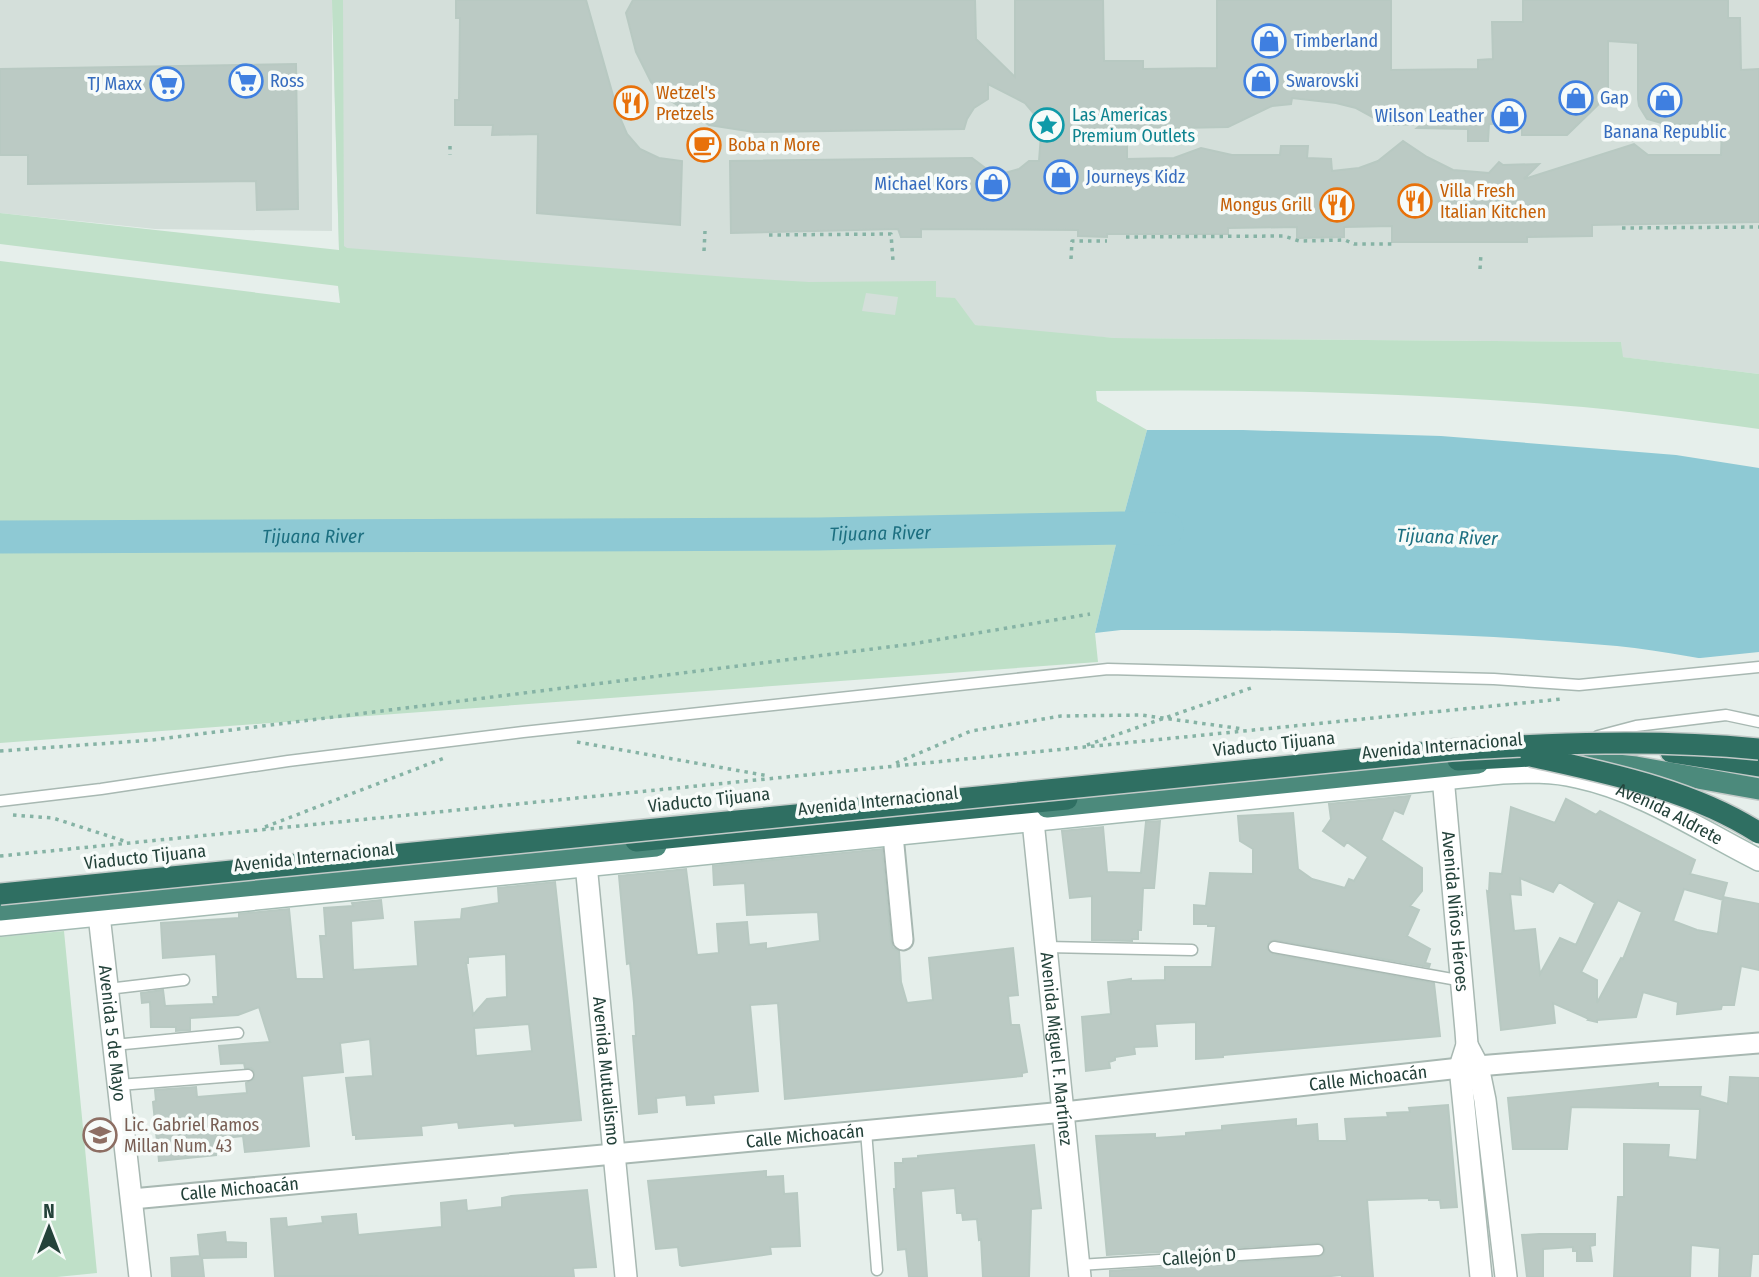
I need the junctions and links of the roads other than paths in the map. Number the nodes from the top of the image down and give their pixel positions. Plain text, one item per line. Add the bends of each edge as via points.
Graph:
1 (1759, 667) edge
2 (1759, 722) edge
3 (1581, 742) junction
4 (1759, 748) edge
5 (1531, 756) junction
6 (1759, 764) edge
7 (1636, 767) junction
8 (1443, 777) junction
9 (1578, 777) joint
10 (1759, 789) edge
11 (0, 801) edge
12 (1033, 821) junction
13 (1759, 833) edge
14 (892, 835) junction
15 (1759, 842) edge
16 (1759, 860) edge
17 (586, 864) junction
18 (0, 887) edge
19 (0, 894) edge
20 (0, 902) edge
21 (0, 911) edge
22 (99, 915) junction
23 (0, 925) edge
24 (904, 940) dead end
25 (1046, 947) junction
26 (1274, 947) dead end
27 (1192, 950) dead end
28 (184, 980) dead end
29 (1463, 981) junction
30 (107, 989) junction
31 (238, 1033) dead end
32 (1759, 1043) edge
33 (114, 1045) junction
34 (1469, 1067) junction
35 (248, 1074) dead end
36 (119, 1085) junction
37 (1063, 1112) junction
38 (866, 1130) junction
39 (613, 1154) junction
40 (132, 1199) junction
41 (1500, 1221) junction
42 (1474, 1224) junction
43 (1318, 1250) dead end
44 (877, 1270) dead end
45 (1080, 1271) edge
46 (140, 1277) edge
47 (626, 1277) edge
48 (1481, 1277) edge
49 (1506, 1277) edge

1 - 11 lane via 1579,685 1108,669 523,732
2 - 3 lane via 1726,715 1636,726
3 - 6 highway, Avenida Internacional
3 - 18 highway, Avenida Internacional via 1516,739 1440,744
4 - 19 highway, Viaducto Tijuana, bridge via 1637,742 1451,750
5 - 6 highway, Viaducto Tijuana, bridge via 1671,755
5 - 13 highway, bridge via 1644,783
5 - 20 highway, Viaducto Tijuana via 1452,760
7 - 10 highway, Avenida Internacional
7 - 15 highway via 1710,804
7 - 21 highway, Avenida Internacional via 1512,760
8 - 9 street, Avenida Internacional via 1542,771
8 - 12 street, Avenida Internacional
8 - 29 street, Avenida Niños Héroes
9 - 16 street, Avenida Aldrete via 1637,795
12 - 14 street, Avenida Internacional
12 - 25 street, Avenida Miguel F. Martínez
14 - 17 street, Avenida Internacional
14 - 24 street
17 - 22 street, Avenida Internacional
17 - 39 street, Avenida Mutualismo
22 - 23 street, Avenida Internacional
22 - 30 street, Avenida 5 de Mayo
25 - 27 lane
25 - 37 street, Avenida Miguel F. Martínez
26 - 29 lane
28 - 30 lane
29 - 34 street, Avenida Niños Héroes
30 - 33 street, Avenida 5 de Mayo
31 - 33 lane
32 - 34 street, Calle Michoacán
33 - 36 street, Avenida 5 de Mayo
34 - 37 street, Calle Michoacán
34 - 41 street, Avenida Niños Héroes
34 - 42 street, Avenida Niños Héroes
35 - 36 lane
36 - 40 street, Avenida 5 de Mayo
37 - 38 street, Calle Michoacán
37 - 45 street, Avenida Miguel F. Martínez
38 - 39 street, Calle Michoacán
38 - 44 lane
39 - 40 street, Calle Michoacán
39 - 47 street, Avenida Mutualismo
40 - 46 street, Avenida 5 de Mayo
41 - 42 street
41 - 49 street, Avenida Niños Héroes
42 - 48 street, Avenida Niños Héroes
43 - 45 lane, Callejón D

